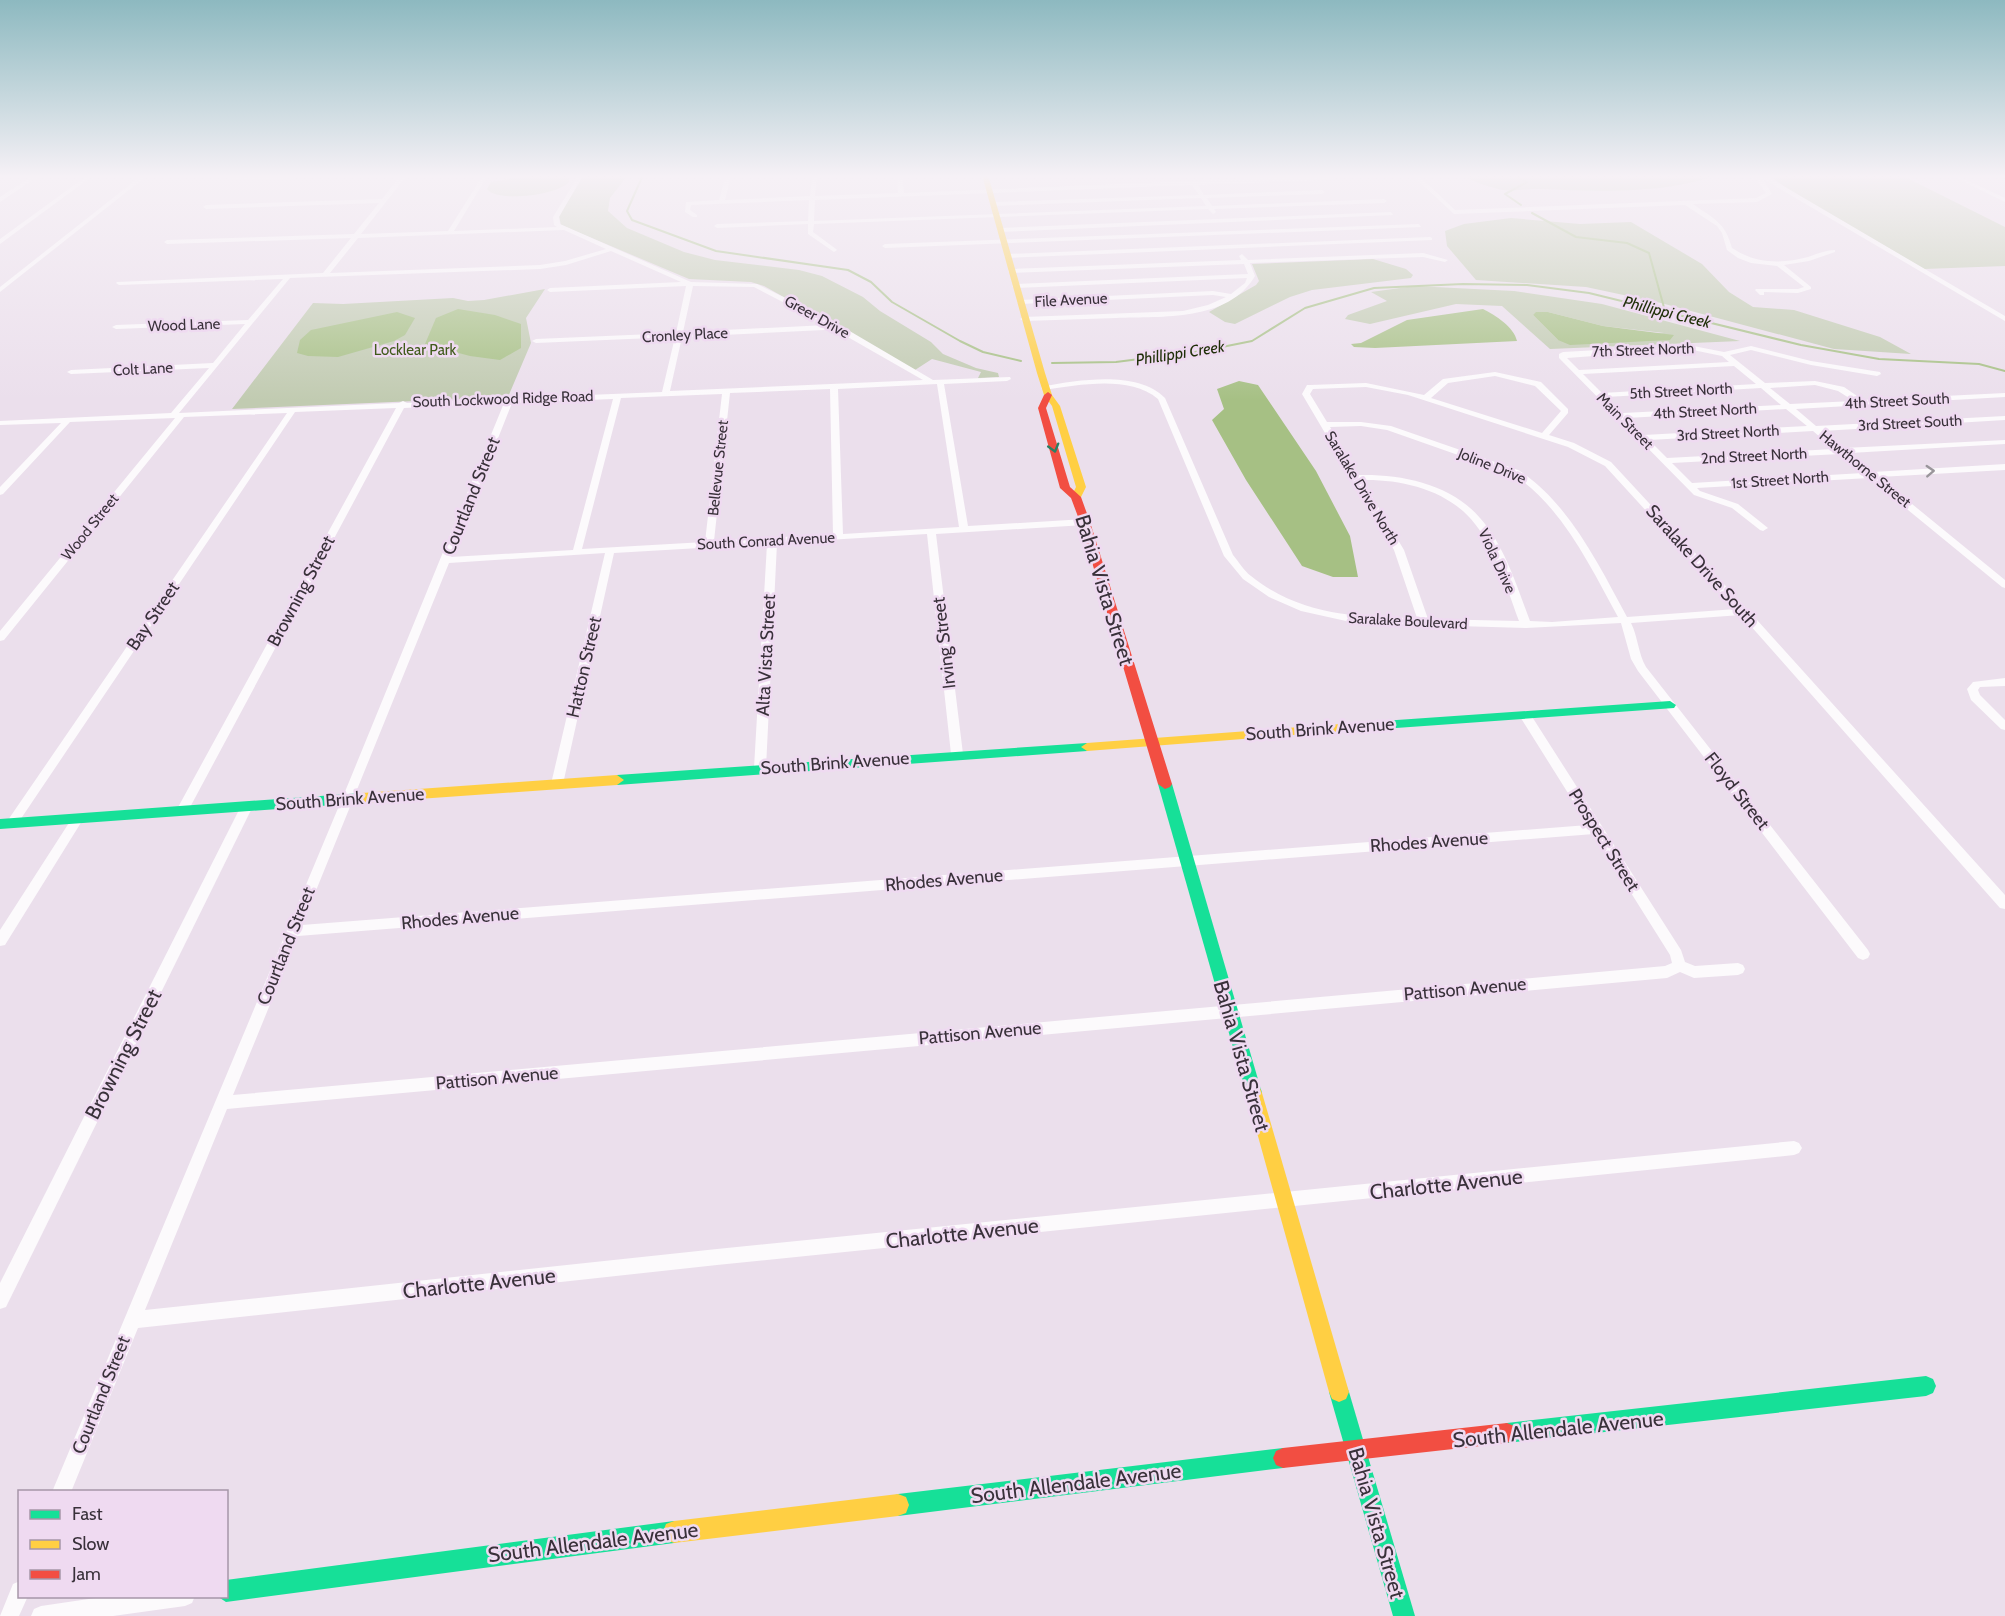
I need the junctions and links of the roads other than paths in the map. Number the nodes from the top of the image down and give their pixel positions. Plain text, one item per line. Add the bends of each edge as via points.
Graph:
1 (50, 250) edge
2 (345, 250) edge
3 (607, 250) edge
4 (615, 250) edge
5 (1005, 250) edge
6 (1149, 250) edge
7 (1238, 250) edge
8 (1731, 250) edge
9 (1890, 250) edge
10 (1833, 251) dead end
11 (1007, 256) junction
12 (1444, 260) dead end
13 (1245, 261) junction
14 (1780, 265) junction
15 (1011, 271) junction
16 (325, 275) junction
17 (1252, 276) junction
18 (288, 277) junction
19 (119, 283) dead end
20 (690, 284) junction
21 (1015, 286) junction
22 (0, 290) edge
23 (550, 290) dead end
24 (1762, 294) dead end
25 (1231, 296) junction
26 (1020, 302) junction
27 (1024, 319) junction
28 (2005, 319) edge
29 (252, 322) junction
30 (833, 326) junction
31 (116, 327) dead end
32 (679, 335) junction
33 (536, 341) dead end
34 (1724, 354) junction
35 (1562, 356) joint
36 (1737, 364) junction
37 (215, 365) junction
38 (71, 372) dead end
39 (1576, 372) junction
40 (1877, 374) dead end
41 (1007, 379) dead end
42 (936, 382) junction
43 (1763, 386) junction
44 (834, 387) junction
45 (1307, 390) joint
46 (726, 392) junction
47 (1046, 392) junction
48 (666, 393) junction
49 (618, 395) junction
50 (1600, 395) junction
51 (2005, 395) edge
52 (1426, 398) junction
53 (510, 399) junction
54 (402, 403) junction
55 (1862, 403) junction
56 (1789, 407) junction
57 (293, 410) junction
58 (177, 415) junction
59 (1620, 416) junction
60 (2005, 418) edge
61 (68, 420) junction
62 (0, 423) edge
63 (1324, 425) junction
64 (1815, 428) junction
65 (1544, 436) junction
66 (1642, 438) junction
67 (2005, 442) edge
68 (1842, 451) junction
69 (1665, 461) junction
70 (2005, 467) edge
71 (1871, 474) junction
72 (1356, 478) junction
73 (1689, 486) junction
74 (0, 492) edge
75 (1085, 522) junction
76 (1763, 528) dead end
77 (964, 530) junction
78 (931, 531) junction
79 (838, 537) junction
80 (772, 541) junction
81 (709, 544) junction
82 (610, 550) junction
83 (577, 552) junction
84 (446, 560) junction
85 (2005, 585) edge
86 (1744, 612) junction
87 (1624, 620) junction
88 (1424, 623) junction
89 (1526, 625) junction
90 (0, 638) edge
91 (2005, 682) edge
92 (1670, 705) junction
93 (1525, 715) junction
94 (2005, 726) edge
95 (1151, 741) junction
96 (957, 754) junction
97 (759, 768) junction
98 (557, 784) junction
99 (347, 799) junction
100 (247, 806) junction
101 (182, 811) junction
102 (78, 818) junction
103 (6, 824) edge
104 (1597, 829) junction
105 (1186, 861) junction
106 (2005, 904) edge
107 (292, 931) junction
108 (0, 941) edge
109 (1863, 954) dead end
110 (1679, 966) junction
111 (1738, 969) dead end
112 (1229, 1010) junction
113 (221, 1103) junction
114 (1794, 1148) dead end
115 (1284, 1201) junction
116 (0, 1301) edge
117 (131, 1320) junction
118 (1926, 1386) dead end
119 (1357, 1452) junction
120 (61, 1490) edge
121 (228, 1591) edge
122 (18, 1596) edge
123 (171, 1598) edge
124 (9, 1616) edge
125 (41, 1616) edge
126 (1404, 1616) edge

1 - 22 street
2 - 16 street
3 - 16 street via 546,266
4 - 20 street
5 - 11 street, Bahia Vista Street
6 - 11 street
7 - 13 street
8 - 14 street via 1751,260
9 - 28 street
10 - 14 street via 1802,263
11 - 15 street, Bahia Vista Street
12 - 13 street via 1423,255
13 - 15 street
13 - 17 street
14 - 24 street via 1809,288 1758,290
15 - 21 street, Bahia Vista Street
16 - 18 street
17 - 21 street
17 - 25 street via 1246,287
18 - 19 street
18 - 29 street, Wood Street
20 - 23 street, Greer Drive
20 - 30 street, Greer Drive via 754,285
20 - 32 street
21 - 26 street, Bahia Vista Street
25 - 26 street, File Avenue via 1213,293
25 - 27 street via 1207,309 1183,313
26 - 27 street, Bahia Vista Street
27 - 47 street, Bahia Vista Street
29 - 31 street, Wood Lane
29 - 37 street, Wood Street
30 - 32 street, Cronley Place
30 - 42 street, Greer Drive
32 - 33 street, Cronley Place
32 - 48 street
34 - 35 street, 7th Street North via 1688,347
34 - 36 street, Hawthorne Street
34 - 40 street via 1758,349
35 - 39 street, Main Street
36 - 39 street
36 - 43 street, Hawthorne Street
37 - 38 street, Colt Lane
37 - 58 street, Wood Street
39 - 50 street, Main Street
41 - 42 street, South Lockwood Ridge Road
42 - 44 street, South Lockwood Ridge Road
42 - 77 street
43 - 50 street, 5th Street North
43 - 55 street, 5th Street North via 1822,384 1846,391
43 - 56 street, Hawthorne Street
44 - 46 street, South Lockwood Ridge Road
44 - 79 street
45 - 52 street, Saralake Drive South via 1318,386 1366,385
45 - 63 street, Saralake Drive North via 1305,394
46 - 48 street, South Lockwood Ridge Road
46 - 81 street, Bellevue Street
47 - 75 street, Bahia Vista Street via 1056,406 1081,488 1076,497
47 - 88 street, Saralake Boulevard via 1126,384 1149,388 1161,398 1229,556 1246,577 1272,595 1317,613 1363,621
48 - 49 street, South Lockwood Ridge Road
49 - 53 street, South Lockwood Ridge Road
49 - 83 street
50 - 59 street, Main Street
51 - 55 street, 4th Street South
52 - 65 street, Saralake Drive South
52 - 65 street via 1450,380 1495,374 1528,381 1546,390 1565,411
53 - 54 street, South Lockwood Ridge Road
53 - 84 street, Courtland Street
54 - 57 street, South Lockwood Ridge Road
54 - 101 street, Browning Street
55 - 56 street, 4th Street South
56 - 59 street, 4th Street North
56 - 64 street, Hawthorne Street
57 - 58 street, South Lockwood Ridge Road
57 - 103 street, Bay Street
58 - 61 street, South Lockwood Ridge Road
58 - 90 street, Wood Street
59 - 66 street, Main Street
60 - 64 street, 3rd Street South
61 - 62 street, South Lockwood Ridge Road
61 - 74 street
63 - 72 street, Saralake Drive North
63 - 87 street, Joline Drive via 1388,428 1525,477 1576,532
64 - 66 street, 3rd Street North
64 - 68 street, Hawthorne Street
65 - 86 street, Saralake Drive South via 1580,448 1612,468
66 - 69 street, Main Street
67 - 68 street, 2nd Street North
68 - 69 street, 2nd Street North
68 - 71 street, Hawthorne Street
69 - 73 street, Main Street
71 -> 70 street, 1st Street North
71 - 73 street, 1st Street North
71 - 85 street, Hawthorne Street
72 - 88 street, Saralake Drive North via 1399,550
72 - 89 street, Viola Drive via 1399,479 1438,493 1466,509 1485,532
73 - 76 street, Main Street via 1743,511
75 - 77 street, South Conrad Avenue
75 - 95 street, Bahia Vista Street
77 - 78 street, South Conrad Avenue
78 - 79 street, South Conrad Avenue
78 - 96 street, Irving Street
79 - 80 street, South Conrad Avenue
80 - 81 street, South Conrad Avenue
80 - 97 street, Alta Vista Street
81 - 82 street, South Conrad Avenue
82 - 83 street, South Conrad Avenue
82 - 98 street, Hatton Street
83 - 84 street, South Conrad Avenue
84 - 99 street, Courtland Street
86 - 87 street, Saralake Boulevard
86 - 106 street, Saralake Drive South
87 - 89 street, Saralake Boulevard
87 - 92 street, Floyd Street via 1636,659
88 - 89 street, Saralake Boulevard
91 - 94 street via 1973,687 1975,697
92 - 93 street, South Brink Avenue
92 - 109 street, Floyd Street
93 - 95 street, South Brink Avenue
93 - 104 street, Prospect Street
95 - 96 street, South Brink Avenue
95 - 105 street, Bahia Vista Street
96 - 97 street, South Brink Avenue
97 - 98 street, South Brink Avenue
98 - 99 street, South Brink Avenue
99 - 100 street, South Brink Avenue
99 - 107 street, Courtland Street
100 - 101 street, South Brink Avenue
100 - 116 street, Browning Street
101 - 102 street, South Brink Avenue
102 - 103 street, South Brink Avenue
102 - 108 street
104 - 105 street, Rhodes Avenue
104 - 110 street, Prospect Street via 1676,954
105 - 107 street, Rhodes Avenue
105 - 112 street, Bahia Vista Street
107 - 113 street, Courtland Street
110 - 111 street, Pattison Avenue via 1694,972
110 - 112 street, Pattison Avenue via 1667,972
112 - 113 street, Pattison Avenue
112 - 115 street, Bahia Vista Street
113 - 117 street, Courtland Street
114 - 115 street, Charlotte Avenue
115 - 117 street, Charlotte Avenue
115 - 119 street, Bahia Vista Street
117 - 120 street, Courtland Street
118 - 119 street, South Allendale Avenue
119 - 121 street, South Allendale Avenue via 599,1540
119 - 126 street, Bahia Vista Street
122 - 124 street
123 - 125 street

